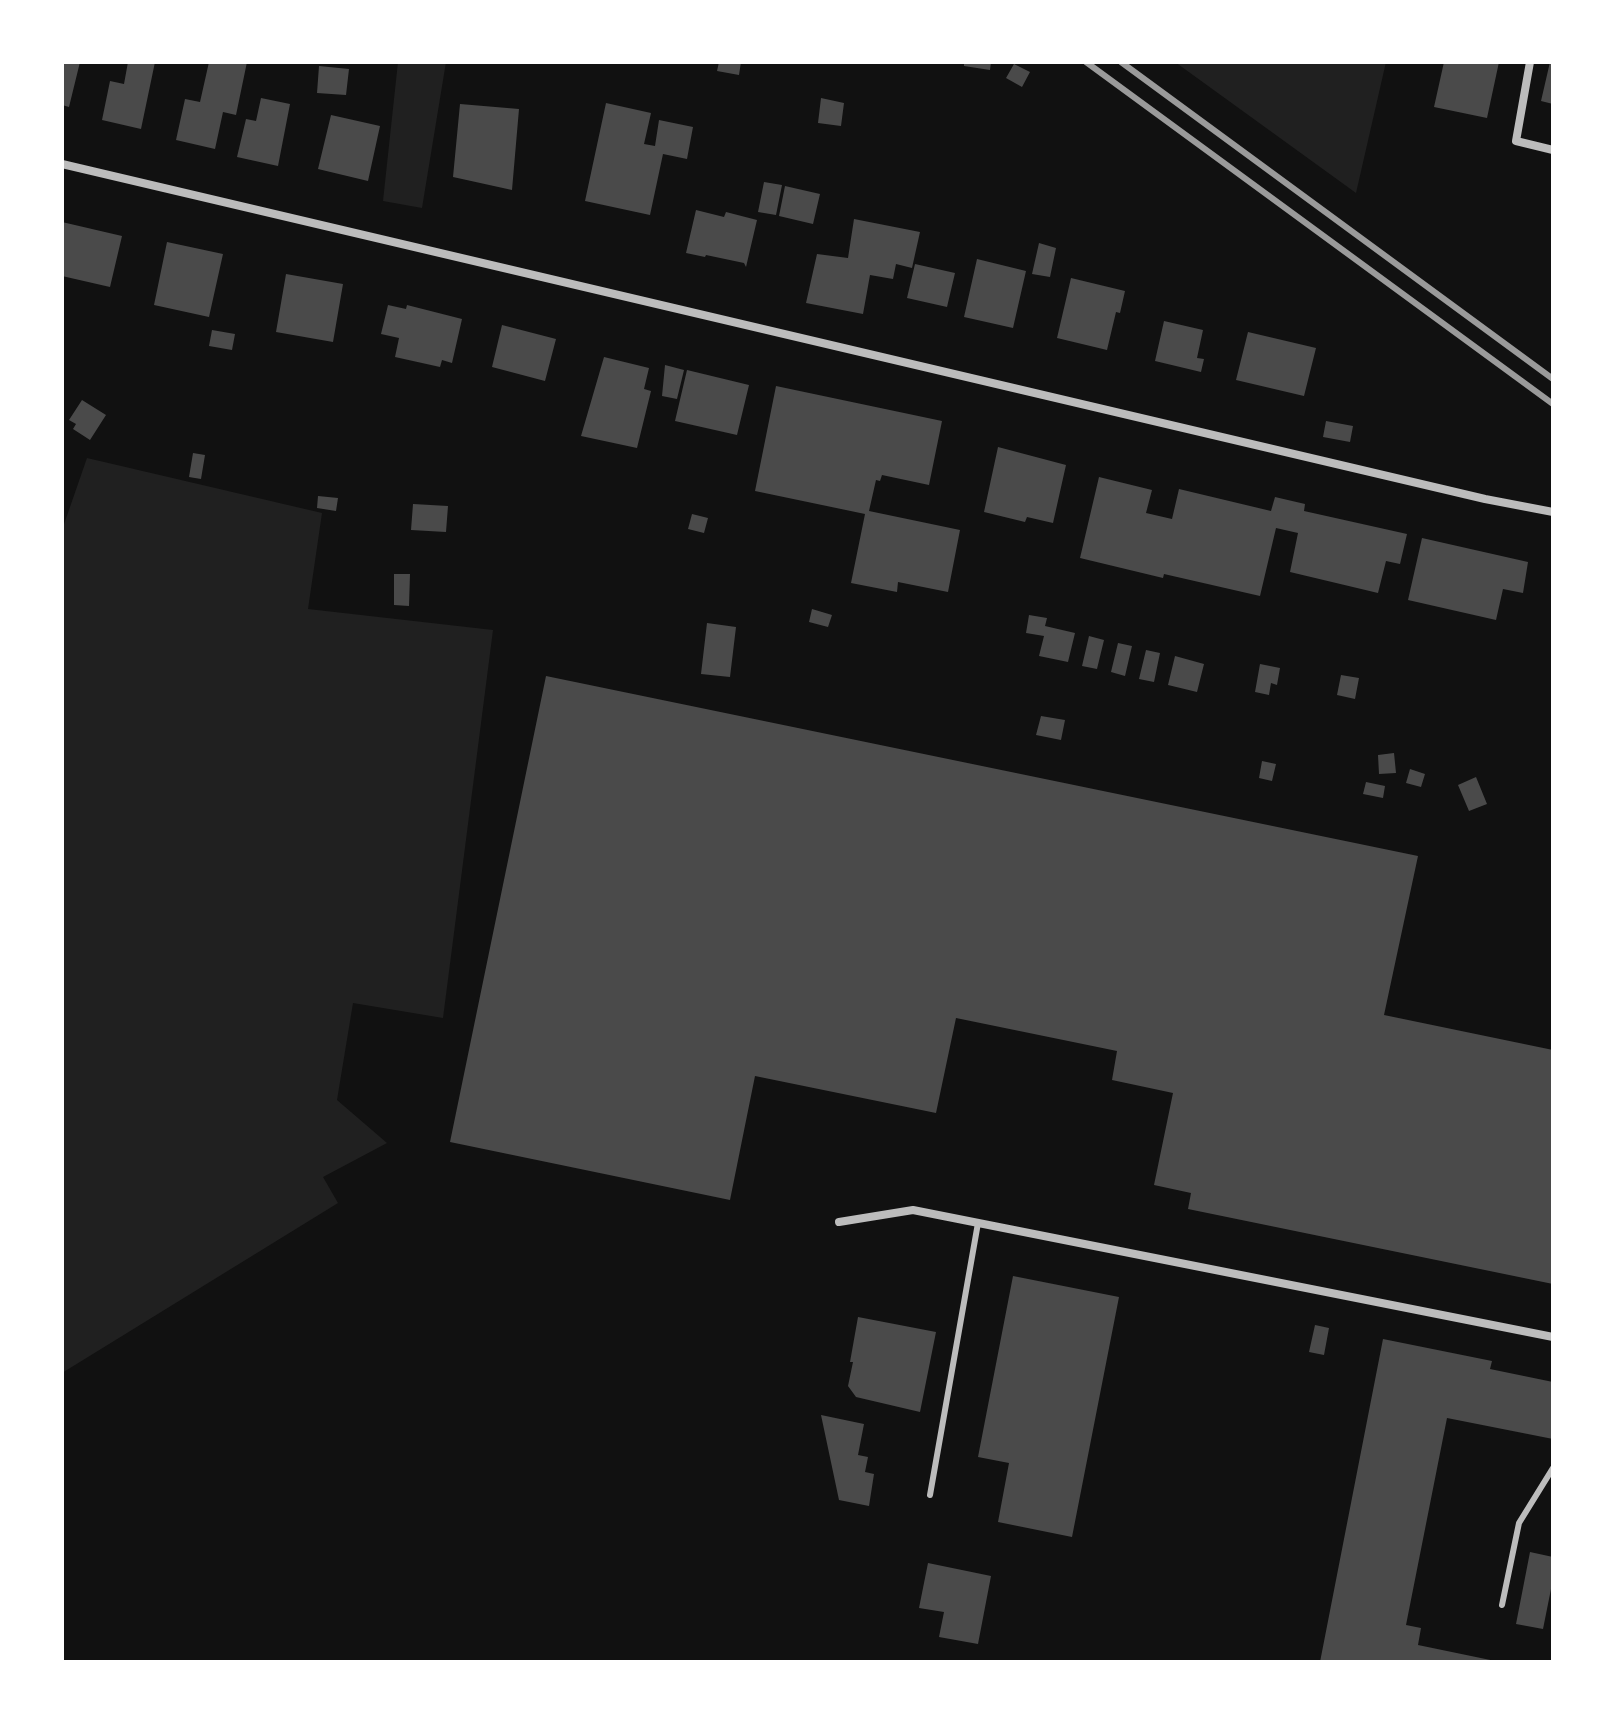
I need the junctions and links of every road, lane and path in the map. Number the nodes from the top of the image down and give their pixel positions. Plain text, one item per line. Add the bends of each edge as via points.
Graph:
1 (1530, 62) edge
2 (1553, 150) edge
3 (62, 164) edge
4 (1553, 512) edge
5 (839, 1222) dead end
6 (978, 1223) junction
7 (1553, 1337) edge
8 (1553, 1468) edge
9 (930, 1495) dead end
10 (1502, 1605) dead end

1 - 2 street via 1516,141
3 - 4 street
5 - 6 street via 913,1210
6 - 7 street
6 - 9 lane
8 - 10 lane via 1519,1523

